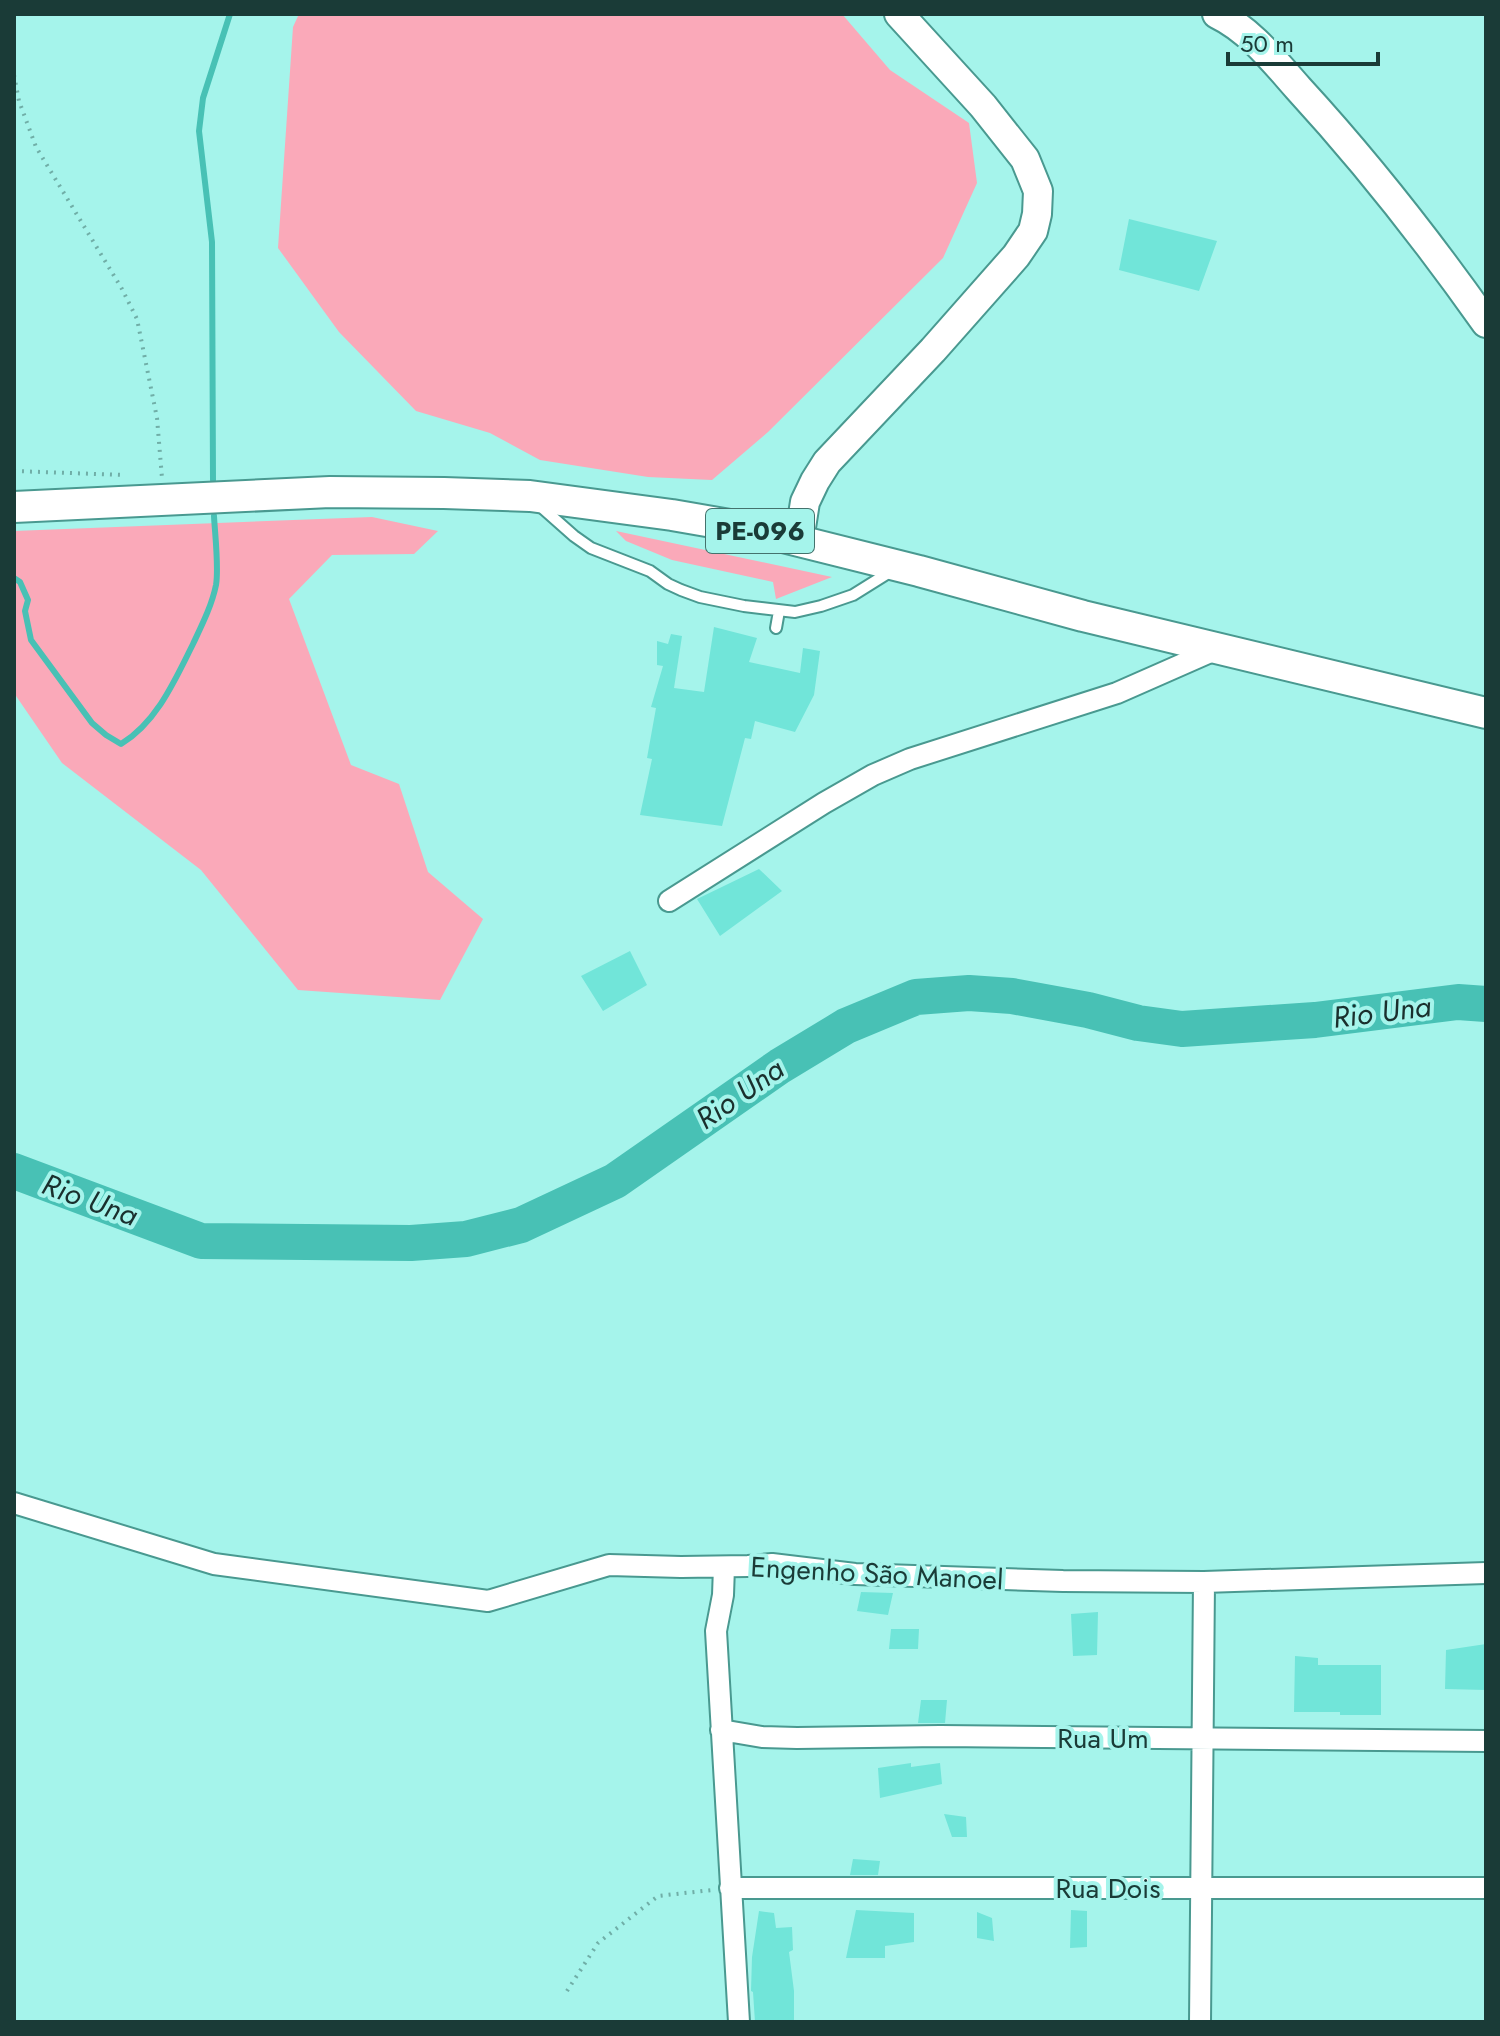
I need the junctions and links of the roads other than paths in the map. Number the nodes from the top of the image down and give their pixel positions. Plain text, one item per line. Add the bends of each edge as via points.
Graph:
1 (899, 14) edge
2 (1217, 14) edge
3 (1486, 323) edge
4 (530, 496) junction
5 (14, 507) edge
6 (799, 540) junction
7 (898, 566) junction
8 (779, 611) junction
9 (776, 628) dead end
10 (1217, 649) junction
11 (1486, 713) edge
12 (669, 901) dead end
13 (14, 1503) edge
14 (724, 1567) junction
15 (1486, 1573) edge
16 (1204, 1582) junction
17 (721, 1730) junction
18 (1202, 1738) junction
19 (1486, 1741) edge
20 (730, 1888) junction
21 (1201, 1888) junction
22 (1486, 1888) edge
23 (739, 2022) edge
24 (1200, 2022) edge

1 - 6 street via 1025,159 1038,191 1037,214 1033,231 1016,256 827,462 805,502
2 - 3 street via 1260,46 1310,101
4 - 5 main road, PE-096 via 330,492
4 - 6 main road, PE-096 via 672,515
4 - 8 lane via 591,548 650,571 668,584 700,597
6 - 7 main road, PE-096
7 - 8 lane via 853,595 795,612
7 - 10 main road, PE-096
8 - 9 lane
10 - 11 main road, PE-096
10 - 12 street via 1117,693 873,775
13 - 14 street via 214,1564 488,1601 609,1565
14 - 16 street, Engenho São Manoel via 772,1564 937,1578
14 - 17 street, Engenho São Manoel via 716,1631
15 - 16 street, Engenho São Manoel
16 - 18 street
17 - 18 street, Rua Um via 797,1738
17 - 20 street, Engenho São Manoel
18 - 19 street, Rua Um
18 - 21 street
20 - 21 street, Rua Dois
20 - 23 street, Engenho São Manoel
21 - 22 street, Rua Dois
21 - 24 street

